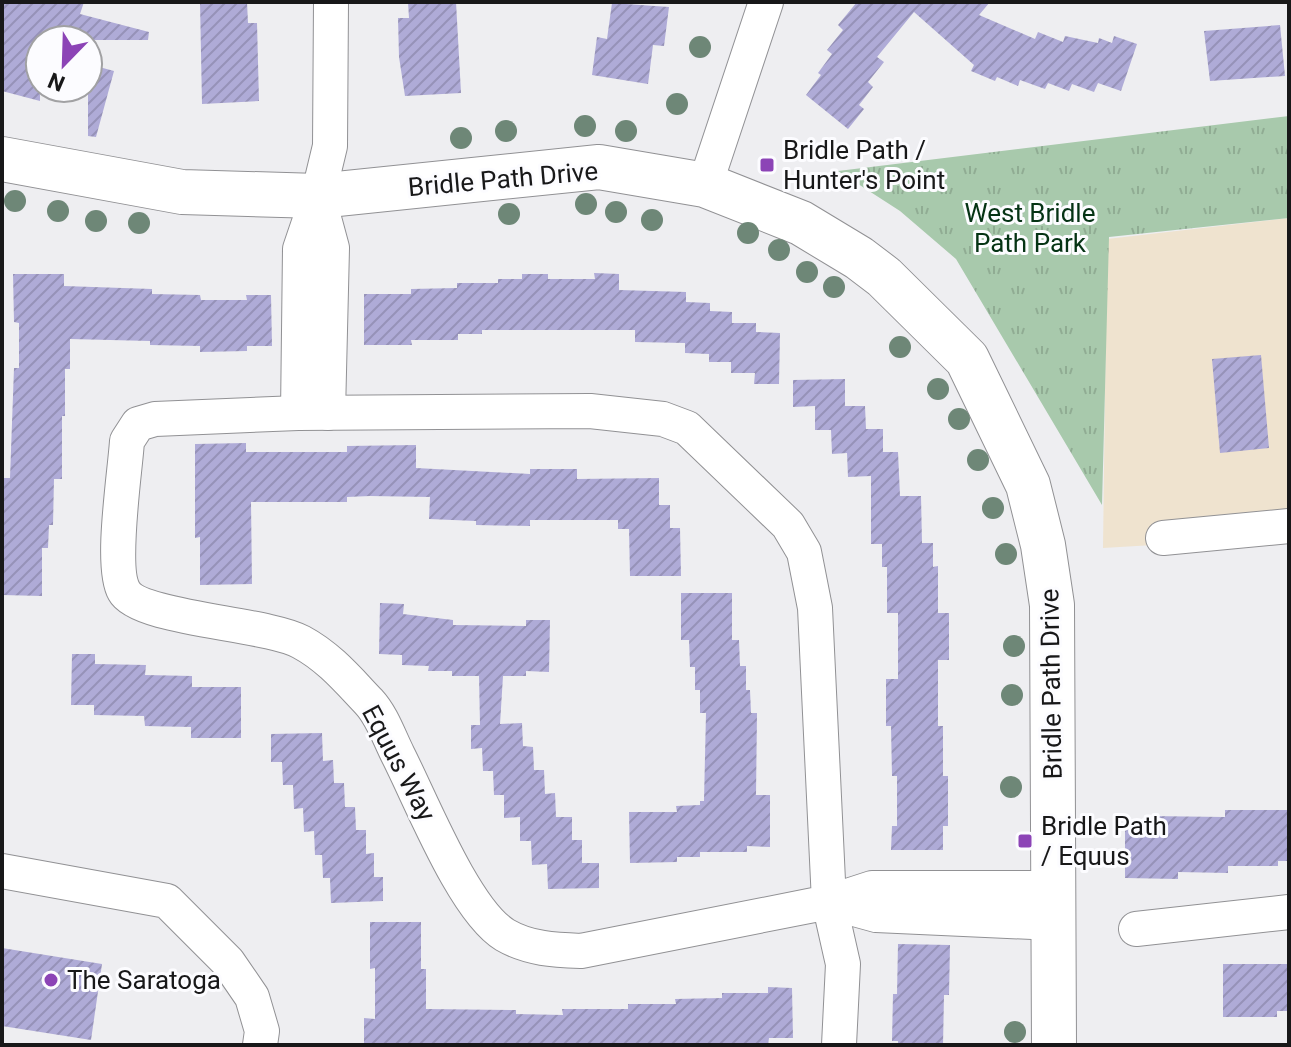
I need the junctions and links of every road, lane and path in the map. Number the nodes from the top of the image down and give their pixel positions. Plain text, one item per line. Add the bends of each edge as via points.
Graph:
1 (331, 2) edge
2 (766, 2) edge
3 (2, 159) edge
4 (705, 185) junction
5 (318, 196) junction
6 (313, 413) junction
7 (1289, 526) edge
8 (1163, 538) dead end
9 (2, 871) edge
10 (829, 902) junction
11 (1054, 906) junction
12 (1289, 912) edge
13 (1136, 929) dead end
14 (260, 1045) edge
15 (839, 1045) edge
16 (1054, 1045) edge

1 - 5 street via 332,125
2 - 4 street
3 - 5 street, Bridle Path Drive via 182,192
4 - 5 street, Bridle Path Drive via 599,167
4 - 11 street, Bridle Path Drive via 801,223 884,277 967,359 1028,485 1052,605
5 - 6 street via 332,248
6 - 10 street, Equus Way via 590,411 663,419 687,428 788,525 804,552 815,608
6 - 10 street, Equus Way via 138,424 127,441 117,572 124,594 144,607 299,641 330,661 376,709 462,884 479,912 505,935 542,950 581,951
7 - 8 street
9 - 14 street via 167,901 228,962 252,997 262,1031
10 - 11 street, Equus Way via 876,915
10 - 15 street, Equus Way via 843,964
11 - 16 street, Bridle Path Drive
12 - 13 street

